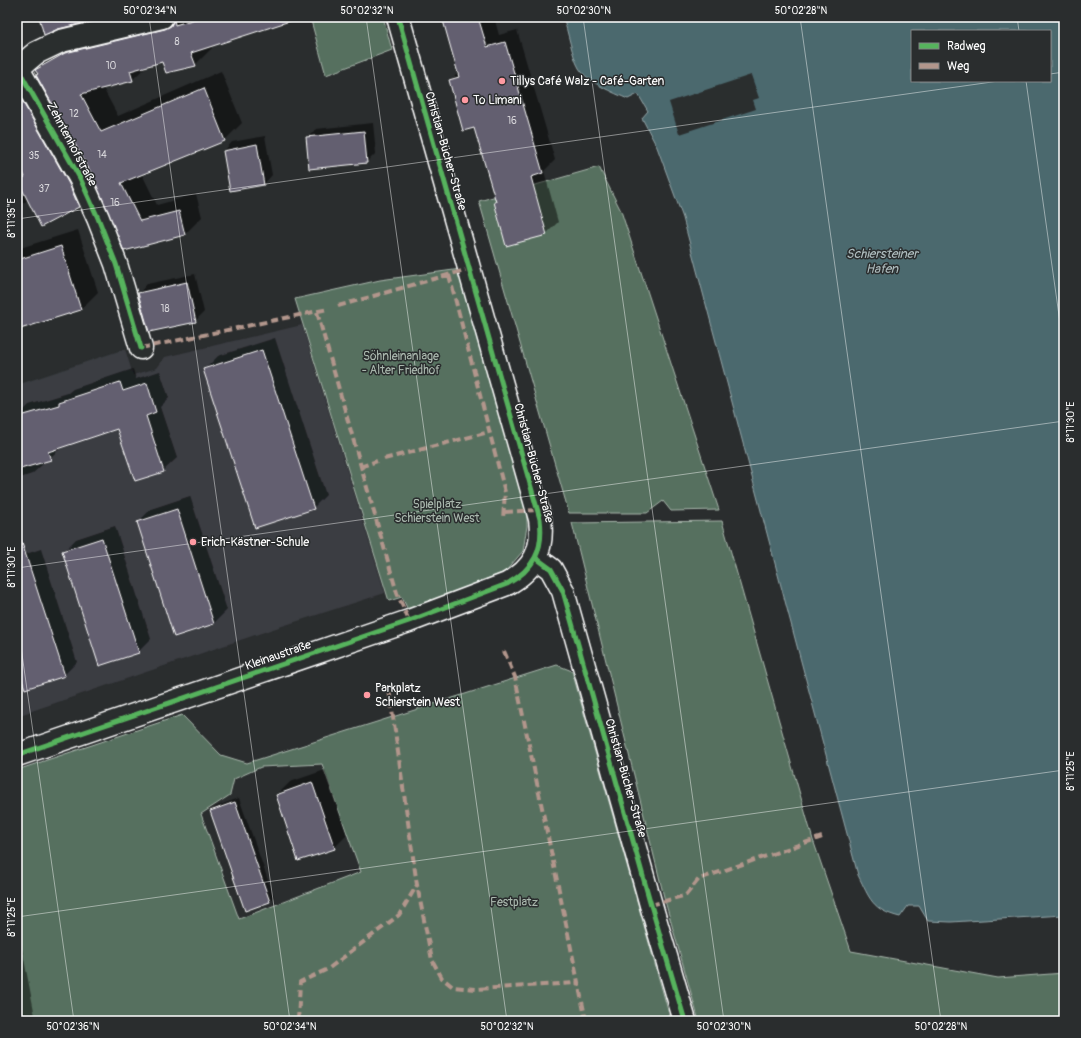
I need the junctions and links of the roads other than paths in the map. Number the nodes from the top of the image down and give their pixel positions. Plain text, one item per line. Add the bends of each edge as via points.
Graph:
1 (162, 17) edge
2 (398, 17) edge
3 (17, 68) edge
4 (141, 348) dead end
5 (536, 558) junction
6 (17, 755) edge
7 (685, 1021) edge

1 - 3 street via 61,41 36,52
2 - 5 street, Christian-Bücher-Straße via 540,519 541,545
3 - 4 street, Zehntenhofstraße via 80,178 98,218 116,264
5 - 6 street, Kleinaustraße via 519,578 500,587 409,621
5 - 7 street, Christian-Bücher-Straße via 551,569 563,591

